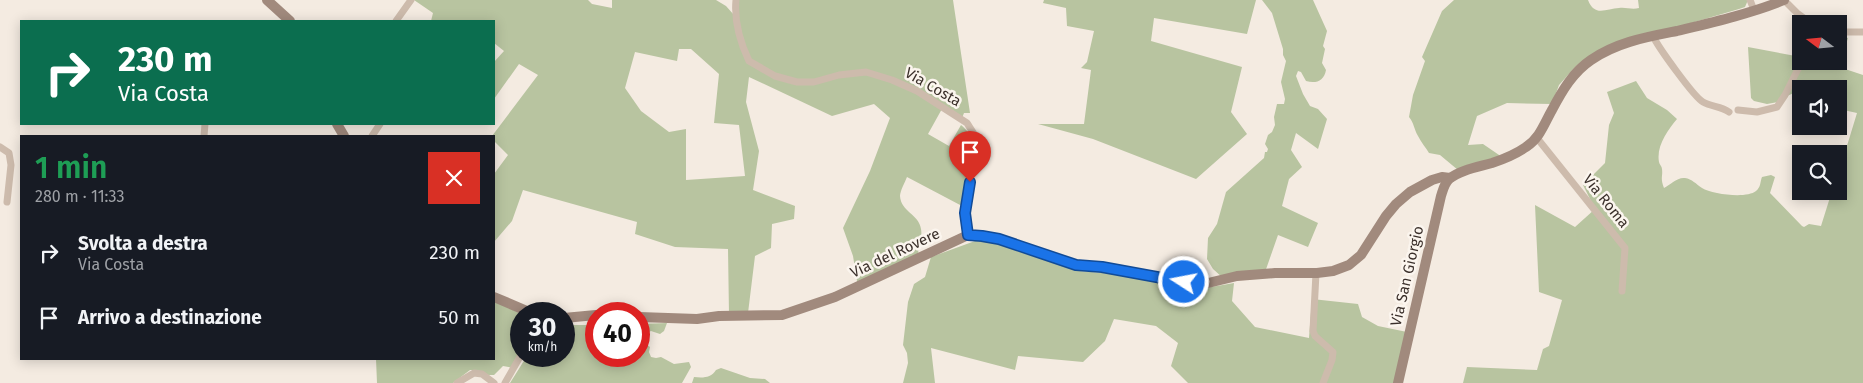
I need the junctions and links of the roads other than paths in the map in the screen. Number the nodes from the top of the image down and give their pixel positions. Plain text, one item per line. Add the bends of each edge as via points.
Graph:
1 (267, 0) edge
2 (411, 0) edge
3 (736, 0) edge
4 (1784, 0) edge
5 (1752, 5) edge
6 (1800, 15) edge
7 (289, 20) edge
8 (397, 20) edge
9 (1848, 33) edge
10 (1861, 34) edge
11 (1653, 36) junction
12 (1798, 70) edge
13 (1738, 110) dead end
14 (1729, 112) dead end
15 (1537, 138) junction
16 (0, 147) edge
17 (1450, 178) junction
18 (7, 202) dead end
19 (968, 235) junction
20 (1316, 273) junction
21 (1622, 291) dead end
22 (495, 297) edge
23 (510, 304) edge
24 (650, 317) edge
25 (514, 367) edge
26 (457, 383) edge
27 (494, 383) edge
28 (505, 383) edge
29 (1323, 383) edge
30 (1398, 383) edge

1 - 7 street
2 - 8 street
3 - 19 street, Via Costa via 735,13 749,61 775,76 796,82 814,82 866,72 917,91 968,123 974,134 965,213
4 - 5 street
4 - 6 street
5 - 11 street
9 - 10 street
11 - 14 street via 1661,52 1701,101
11 - 15 street via 1625,42 1581,67 1564,88
12 - 13 street via 1777,107 1757,112
15 - 17 street via 1516,153
15 - 21 street, Via Roma via 1626,248
16 - 18 street via 9,153 10,159
17 - 20 street via 1442,177 1423,184 1396,204 1361,255 1349,265
17 - 30 street, Via San Giorgio via 1441,196
19 - 20 street via 999,239 1076,265 1184,282 1204,284 1237,276
19 - 24 street, Via del Rovere via 835,298 782,315
20 - 29 street via 1313,331 1333,352
22 - 23 street
25 - 28 street
26 - 27 street via 474,373 482,374

